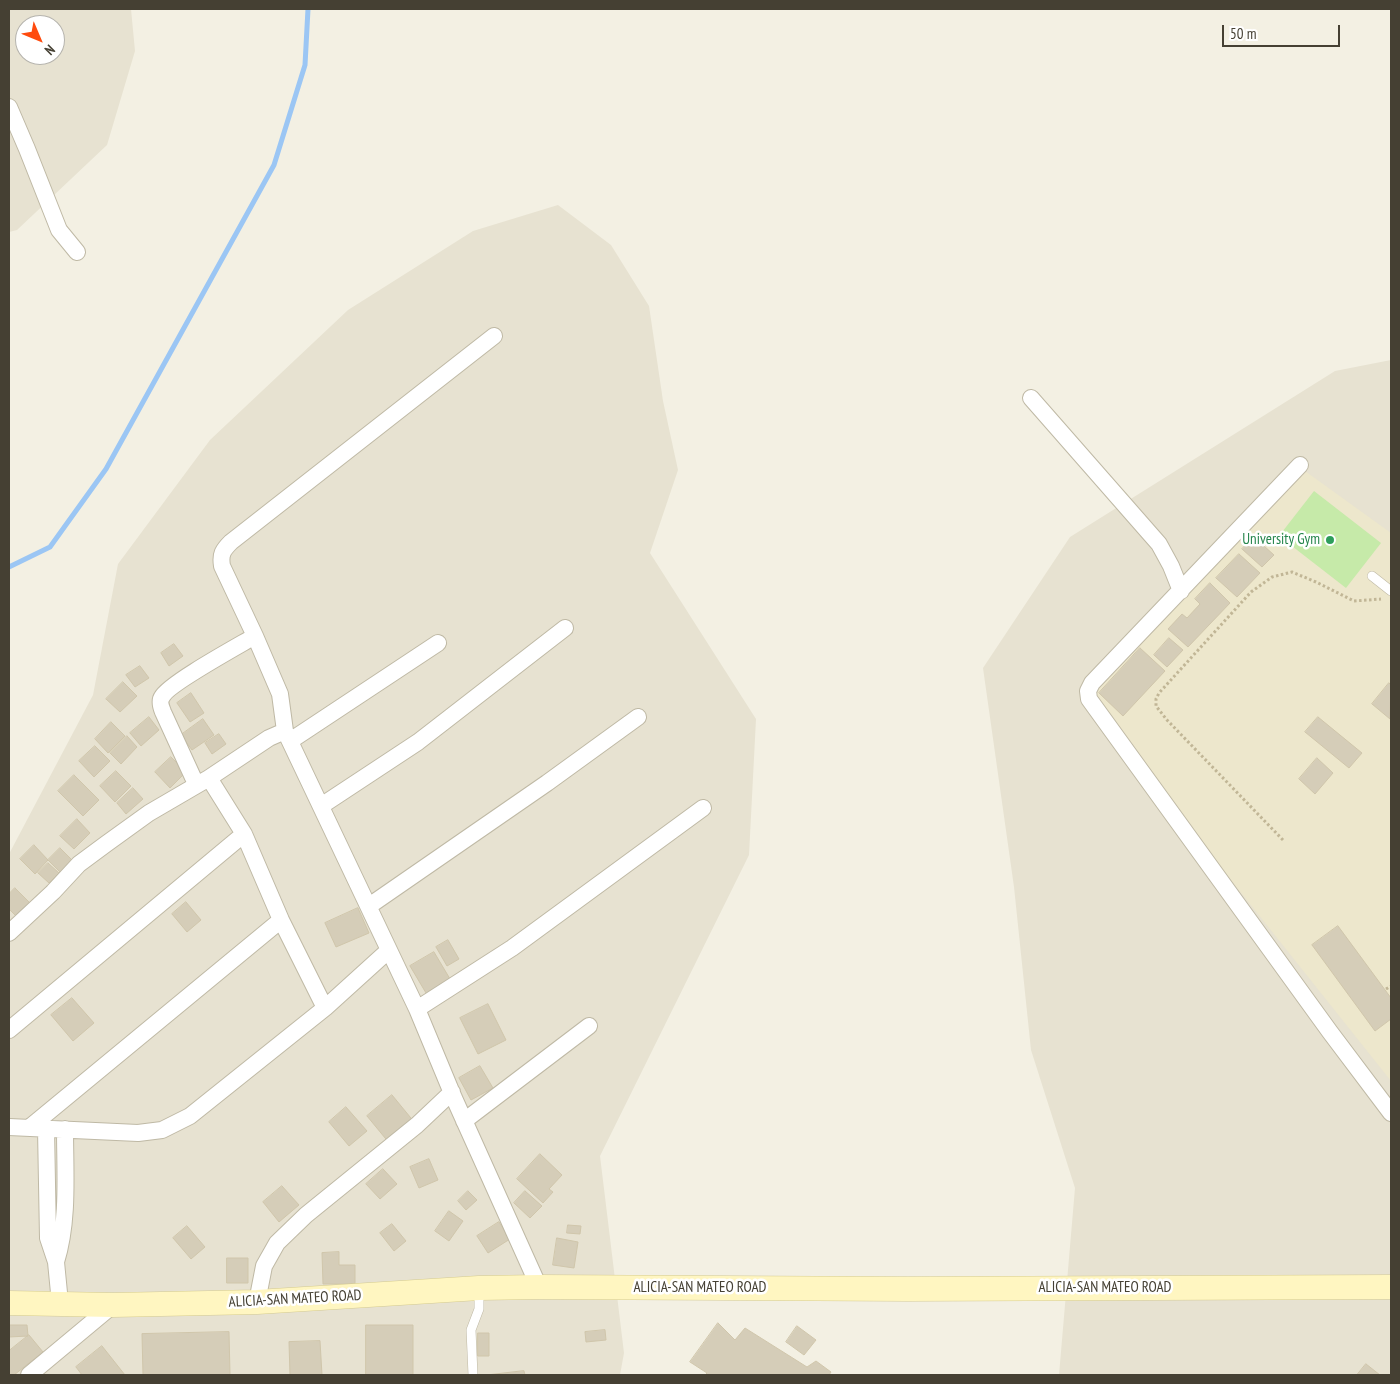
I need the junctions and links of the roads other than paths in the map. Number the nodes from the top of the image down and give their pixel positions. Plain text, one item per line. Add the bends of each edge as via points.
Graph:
1 (9, 106) edge
2 (77, 252) dead end
3 (494, 336) dead end
4 (1031, 398) dead end
5 (1300, 464) dead end
6 (1372, 576) dead end
7 (1181, 591) junction
8 (1391, 591) edge
9 (565, 628) dead end
10 (256, 636) junction
11 (438, 643) dead end
12 (638, 718) dead end
13 (288, 736) junction
14 (203, 781) junction
15 (321, 806) junction
16 (703, 808) dead end
17 (244, 834) junction
18 (369, 906) junction
19 (281, 920) junction
20 (9, 933) edge
21 (389, 950) junction
22 (325, 1008) junction
23 (417, 1010) junction
24 (589, 1026) dead end
25 (9, 1030) edge
26 (452, 1092) junction
27 (1391, 1114) edge
28 (464, 1121) junction
29 (9, 1127) edge
30 (29, 1128) junction
31 (65, 1129) junction
32 (46, 1130) junction
33 (56, 1262) junction
34 (1391, 1286) edge
35 (539, 1287) junction
36 (480, 1288) junction
37 (257, 1302) junction
38 (9, 1303) edge
39 (60, 1303) junction
40 (114, 1305) junction
41 (29, 1375) edge
42 (473, 1375) edge

1 - 2 street via 59,230
3 - 10 street via 223,550 222,566
4 - 7 street via 1159,544
5 - 7 street
6 - 8 lane
7 - 27 street via 1092,683 1089,699
9 - 15 street via 418,742
10 - 13 street via 280,694
10 - 14 street via 183,679 161,697 162,712
11 - 13 street
12 - 18 street
13 - 14 street via 269,738
13 - 15 street
14 - 17 street
14 - 20 street via 149,813 79,864
15 - 18 street
16 - 23 street via 512,948
17 - 19 street
17 - 25 street
18 - 21 street
19 - 22 street
19 - 30 street
21 - 22 street
21 - 23 street
22 - 31 street via 190,1116 162,1130 138,1133
23 - 26 street
24 - 28 street
26 - 28 street
26 - 37 street via 306,1215 278,1243 264,1266
28 - 35 street
29 - 30 street
30 - 32 street
31 - 32 street
31 - 33 street via 64,1222
32 - 33 street via 48,1238
33 - 39 street
34 - 35 main road, ALICIA-SAN MATEO ROAD
35 - 36 main road, ALICIA-SAN MATEO ROAD
36 - 37 main road, ALICIA-SAN MATEO ROAD
36 - 42 lane via 479,1309 471,1330
37 - 40 main road, ALICIA-SAN MATEO ROAD
38 - 39 main road, ALICIA-SAN MATEO ROAD
39 - 40 main road, ALICIA-SAN MATEO ROAD
40 - 41 street

